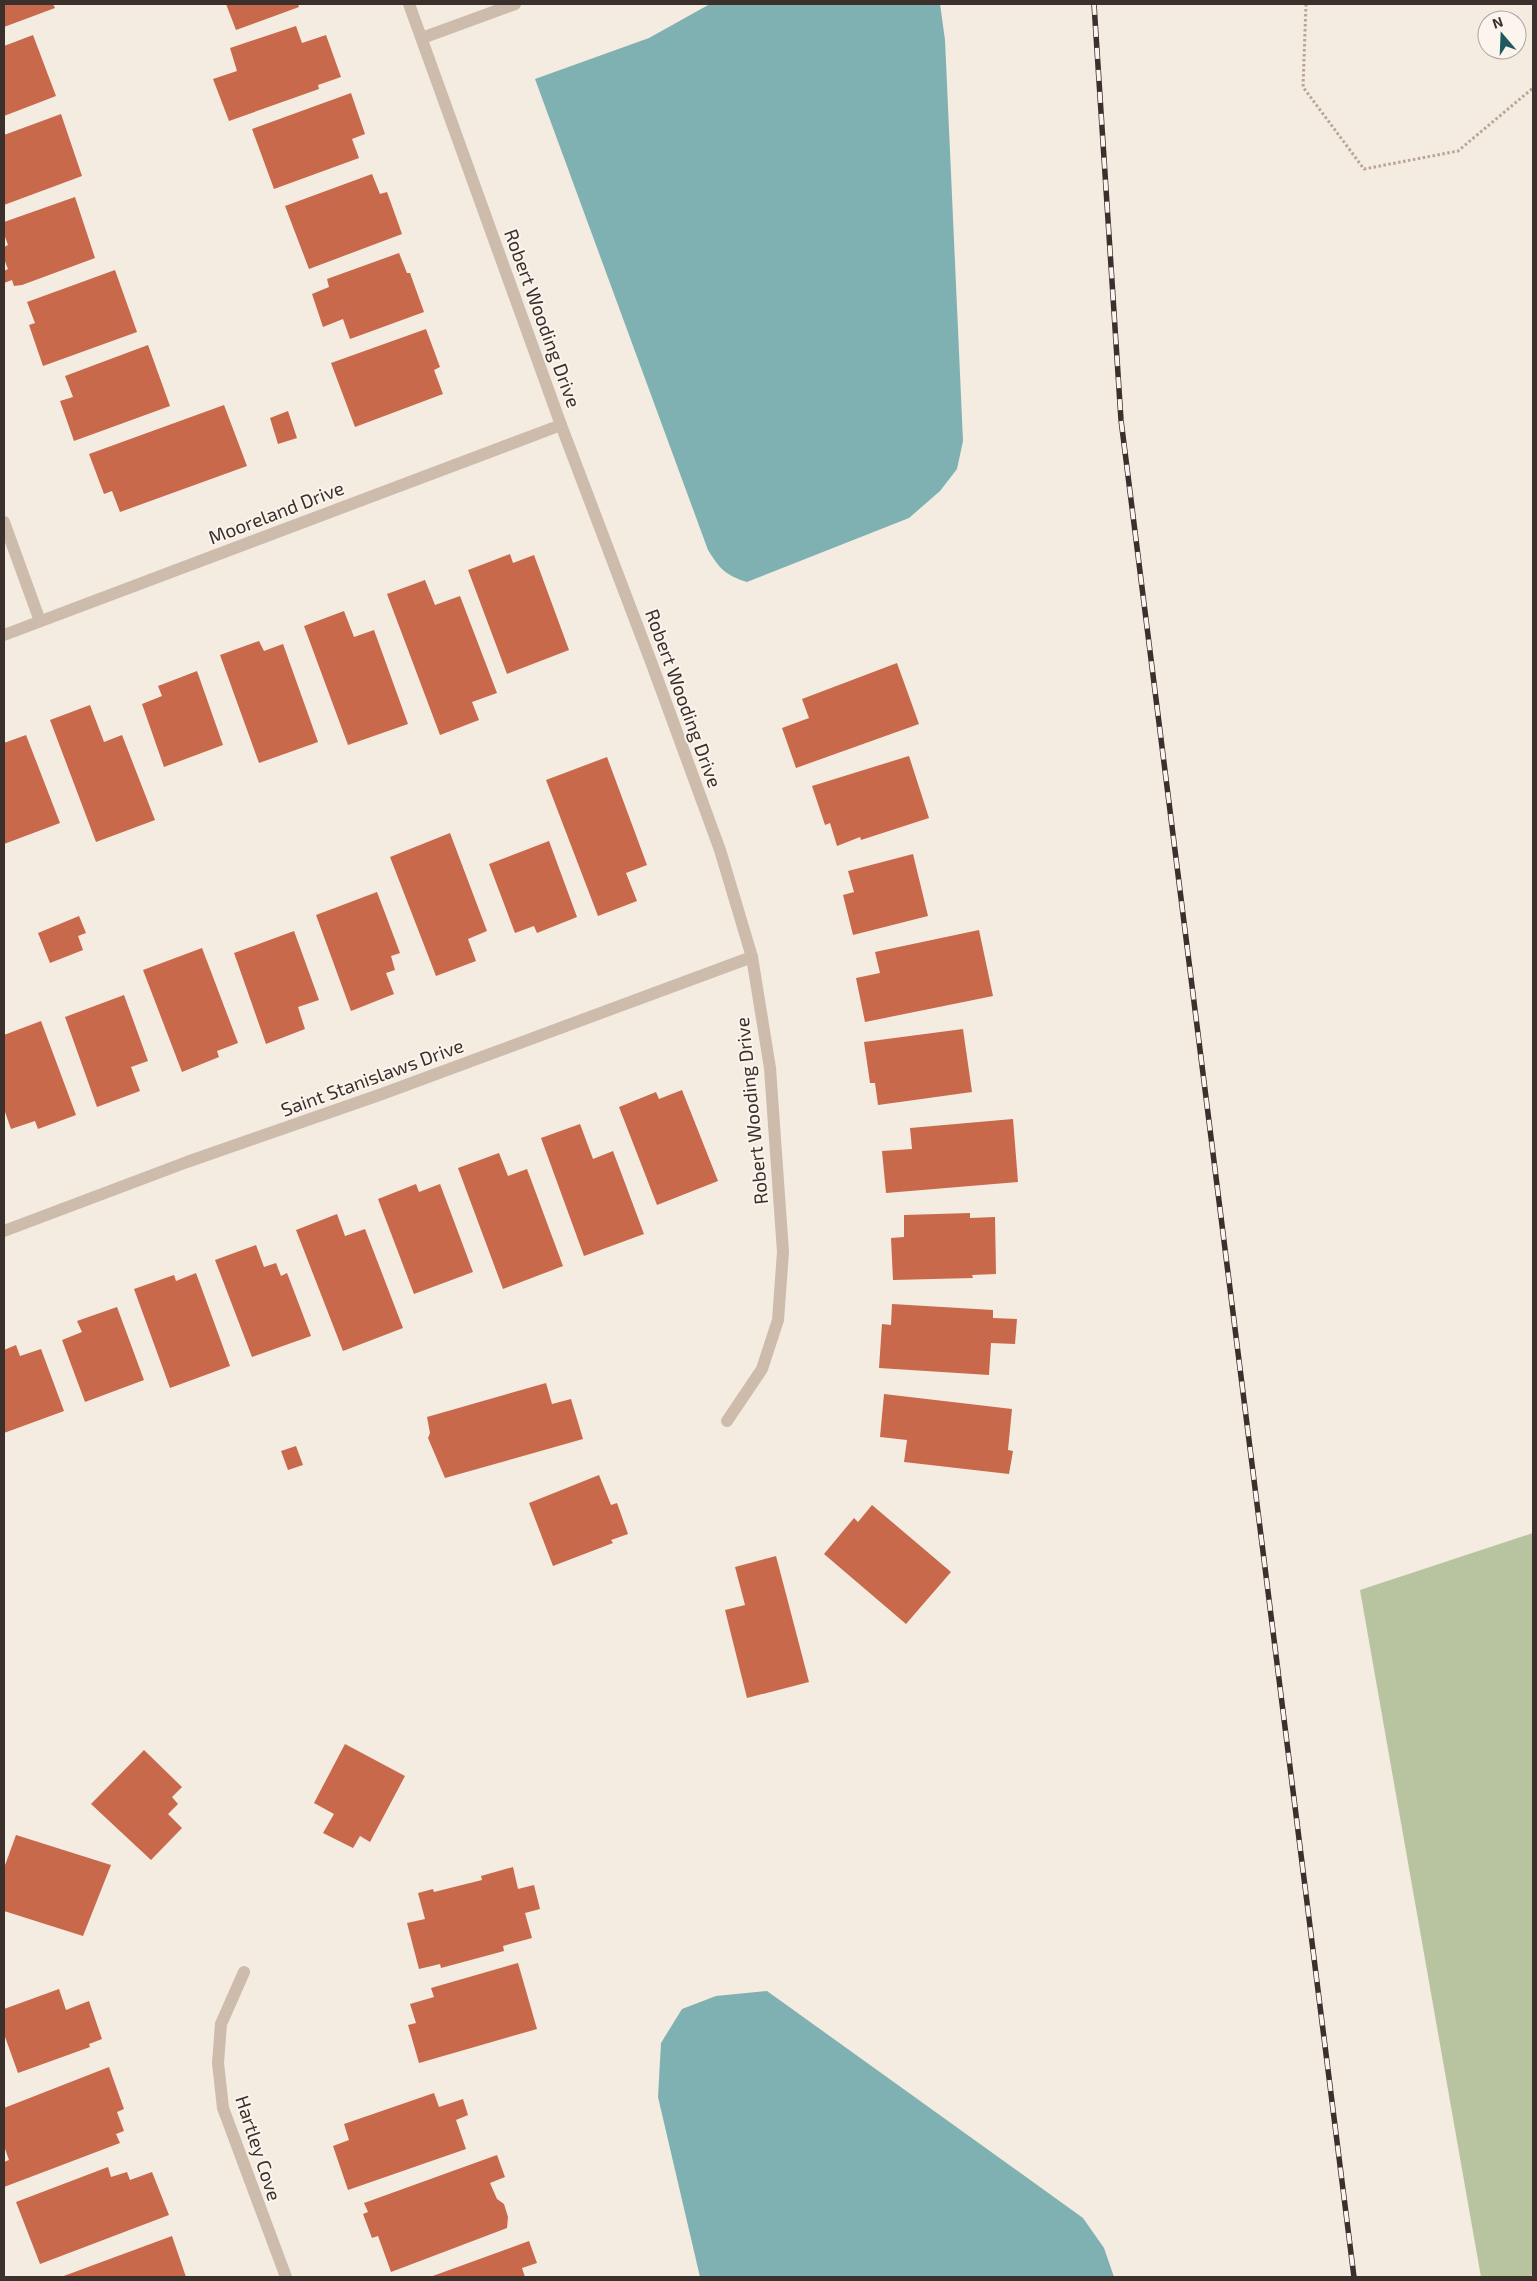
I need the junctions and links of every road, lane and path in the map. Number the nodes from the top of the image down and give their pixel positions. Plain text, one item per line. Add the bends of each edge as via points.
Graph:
1 (409, 4) edge
2 (515, 4) edge
3 (1306, 4) edge
4 (422, 38) junction
5 (1533, 88) edge
6 (561, 425) junction
7 (4, 522) edge
8 (40, 621) junction
9 (4, 635) edge
10 (752, 957) junction
11 (4, 1231) edge
12 (727, 1421) dead end
13 (244, 1972) dead end
14 (286, 2277) edge

1 - 4 street, Robert Wooding Drive
2 - 4 street
3 - 5 path via 1303,88 1364,169 1458,151
4 - 6 street, Robert Wooding Drive
6 - 8 street, Mooreland Drive
6 - 10 street, Robert Wooding Drive via 717,841
7 - 8 street
8 - 9 street, Mooreland Drive
10 - 11 street, Saint Stanislaws Drive
10 - 12 street, Robert Wooding Drive via 770,1068 783,1252 778,1320 762,1370
13 - 14 street, Hartley Cove via 221,2024 218,2063 223,2108

